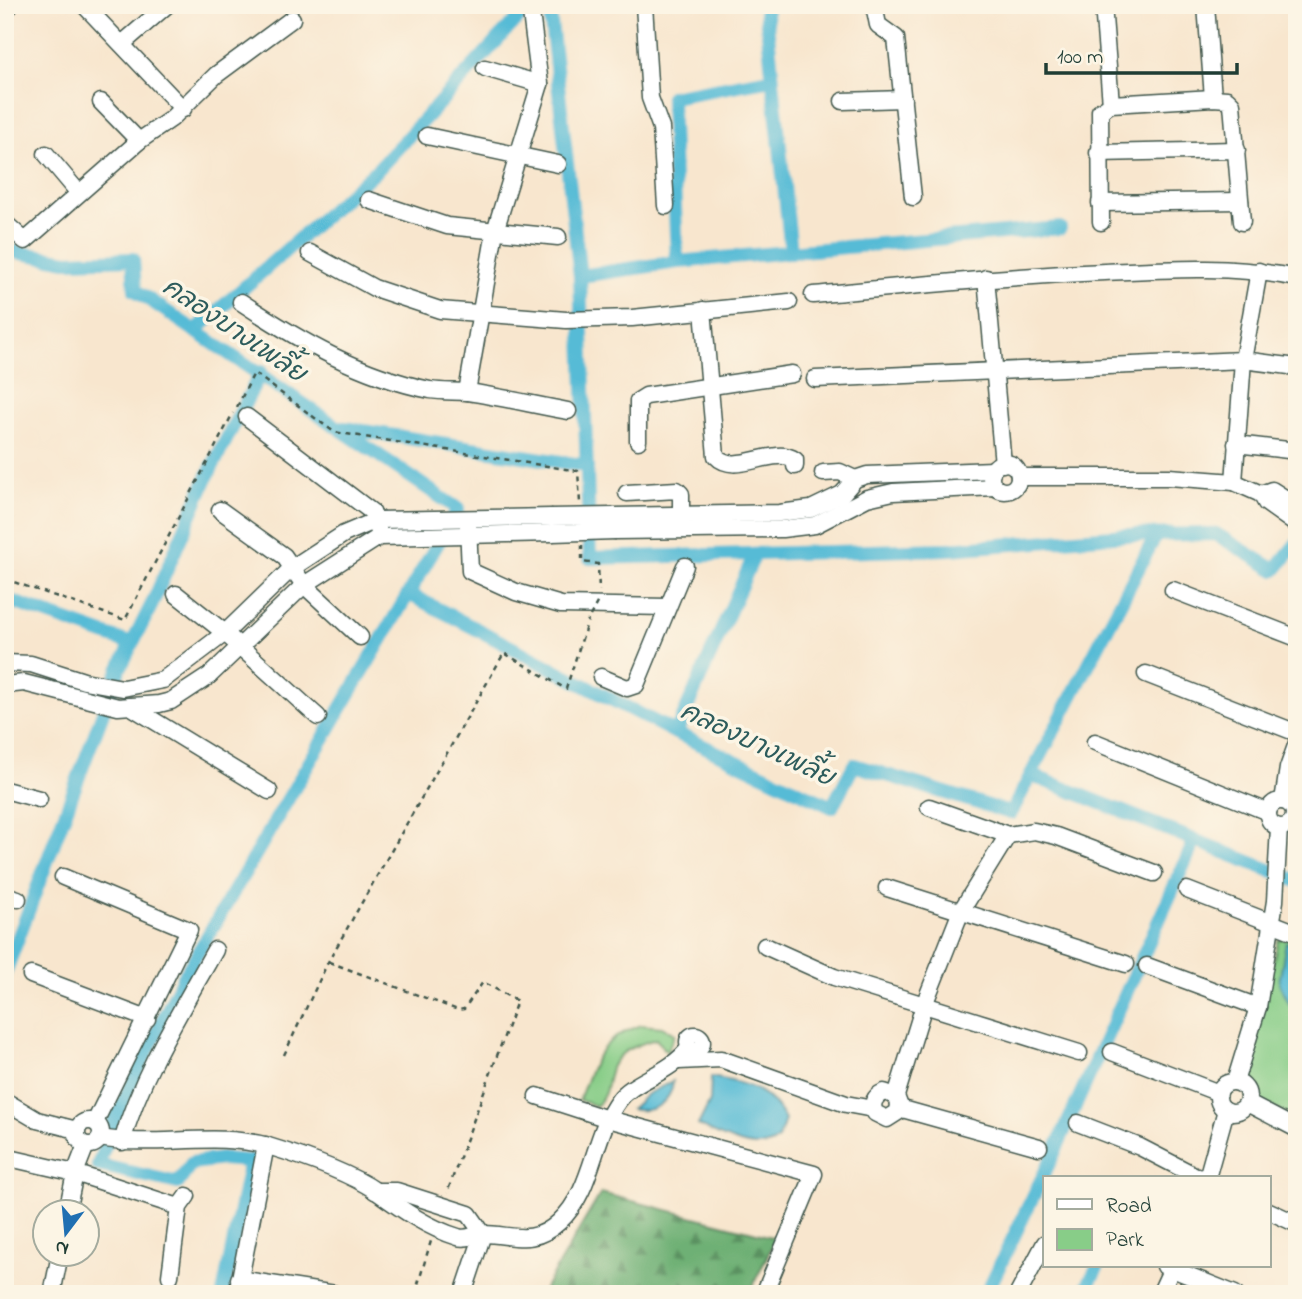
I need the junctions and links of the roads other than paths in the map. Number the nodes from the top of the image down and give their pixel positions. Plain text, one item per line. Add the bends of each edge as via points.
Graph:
1 (11, 5) edge
2 (84, 5) edge
3 (167, 5) edge
4 (644, 5) edge
5 (874, 5) edge
6 (1103, 5) edge
7 (1206, 5) edge
8 (5, 9) edge
9 (531, 12) edge
10 (292, 19) dead end
11 (122, 44) junction
12 (485, 68) dead end
13 (540, 84) junction
14 (1213, 98) junction
15 (903, 99) junction
16 (843, 101) dead end
17 (101, 102) dead end
18 (1111, 104) junction
19 (177, 114) junction
20 (427, 136) dead end
21 (138, 141) junction
22 (1237, 150) junction
23 (1098, 153) junction
24 (46, 154) dead end
25 (516, 156) junction
26 (558, 164) dead end
27 (78, 192) junction
28 (913, 197) dead end
29 (369, 200) dead end
30 (1240, 201) junction
31 (1100, 203) junction
32 (666, 206) dead end
33 (1101, 222) dead end
34 (1242, 222) dead end
35 (5, 223) edge
36 (495, 231) junction
37 (558, 237) dead end
38 (310, 253) dead end
39 (1259, 271) junction
40 (986, 278) junction
41 (1297, 278) edge
42 (813, 295) dead end
43 (242, 302) dead end
44 (789, 302) dead end
45 (703, 310) junction
46 (482, 313) junction
47 (1243, 360) junction
48 (1297, 367) edge
49 (995, 371) junction
50 (792, 374) dead end
51 (815, 379) dead end
52 (710, 384) junction
53 (467, 392) junction
54 (568, 411) dead end
55 (247, 417) dead end
56 (638, 442) dead end
57 (1236, 444) junction
58 (1297, 451) edge
59 (795, 466) dead end
60 (998, 467) junction
61 (823, 473) dead end
62 (1018, 477) junction
63 (855, 479) junction
64 (1234, 482) junction
65 (995, 487) junction
66 (626, 493) dead end
67 (1261, 494) junction
68 (1297, 506) edge
69 (220, 510) dead end
70 (681, 522) junction
71 (1297, 525) edge
72 (463, 526) junction
73 (378, 529) junction
74 (685, 565) dead end
75 (292, 568) junction
76 (304, 585) junction
77 (1173, 590) dead end
78 (176, 594) dead end
79 (667, 607) junction
80 (225, 633) junction
81 (360, 637) dead end
82 (1297, 638) edge
83 (242, 647) junction
84 (5, 663) edge
85 (1146, 674) dead end
86 (601, 677) dead end
87 (5, 685) edge
88 (123, 688) junction
89 (124, 707) junction
90 (318, 717) dead end
91 (1297, 733) edge
92 (1095, 742) dead end
93 (1297, 743) edge
94 (5, 790) edge
95 (269, 791) dead end
96 (40, 799) dead end
97 (1283, 801) junction
98 (929, 807) dead end
99 (1268, 812) junction
100 (1289, 823) edge
101 (1008, 835) junction
102 (1154, 873) dead end
103 (63, 877) dead end
104 (887, 888) dead end
105 (1187, 890) dead end
106 (961, 911) junction
107 (1272, 923) junction
108 (1297, 933) edge
109 (765, 946) dead end
110 (215, 950) dead end
111 (1126, 964) dead end
112 (1147, 966) dead end
113 (31, 975) dead end
114 (924, 1005) junction
115 (1258, 1007) junction
116 (146, 1019) junction
117 (1079, 1052) dead end
118 (1112, 1052) dead end
119 (721, 1059) junction
120 (679, 1062) junction
121 (1235, 1082) junction
122 (1219, 1093) junction
123 (537, 1096) dead end
124 (5, 1101) edge
125 (898, 1102) junction
126 (1247, 1103) junction
127 (1226, 1110) junction
128 (608, 1119) junction
129 (1078, 1123) dead end
130 (1297, 1128) edge
131 (94, 1135) junction
132 (122, 1142) junction
133 (266, 1146) junction
134 (1039, 1147) dead end
135 (5, 1157) edge
136 (75, 1173) junction
137 (1196, 1176) edge
138 (1208, 1176) edge
139 (375, 1191) junction
140 (71, 1198) edge
141 (442, 1206) junction
142 (1270, 1211) edge
143 (1297, 1224) edge
144 (435, 1227) junction
145 (483, 1234) junction
146 (1043, 1247) edge
147 (57, 1268) edge
148 (1170, 1268) edge
149 (1172, 1268) edge
150 (170, 1276) dead end
151 (238, 1287) edge
152 (52, 1294) edge
153 (335, 1294) edge
154 (463, 1294) edge
155 (764, 1294) edge
156 (1018, 1294) edge
157 (1160, 1294) edge
158 (1235, 1294) edge

1 - 8 street
2 - 11 street
3 - 11 street
4 - 32 street via 650,98 661,128
5 - 15 street via 878,25 897,38
6 - 18 street
7 - 14 street
9 - 13 street
10 - 19 street via 216,75
11 - 19 street
12 - 13 street
13 - 25 street
14 - 18 street
14 - 22 street via 1232,104
15 - 16 street
15 - 28 street
17 - 21 street
18 - 23 street via 1098,118
19 - 21 street
20 - 25 street
21 - 27 street
22 - 23 street
22 - 30 street
23 - 31 street
24 - 27 street
25 - 26 street
25 - 36 street
27 - 35 street via 25,242
29 - 36 street via 447,226
30 - 31 street
30 - 34 street
31 - 33 street
36 - 37 street
36 - 46 street
38 - 46 street via 403,300 440,310
39 - 40 street via 1165,269
39 - 41 street
39 - 47 street
40 - 42 street
40 - 49 street
43 - 53 street via 303,343 352,366 432,390
44 - 45 street
45 - 46 street via 566,320
45 - 52 street
46 - 53 street
47 - 48 street
47 - 49 street
47 - 57 street
49 - 51 street
49 - 60 street
50 - 52 street
52 - 56 street via 638,401
52 - 59 street via 716,456 722,462 786,456 795,460
53 - 54 street
55 - 73 street via 351,495
57 - 58 street
57 - 64 street
60 - 62 street via 1015,468
60 - 63 street
60 - 65 street via 992,480
61 - 63 street via 841,472
62 - 64 street
62 - 65 street via 1012,489
63 - 70 street via 842,494 811,509
64 - 67 street
65 - 70 street via 894,492 867,498 815,525 793,528
66 - 70 street via 677,491 681,494
67 - 68 street via 1272,490
67 - 71 street via 1266,503
69 - 75 street via 284,556
70 - 72 street, bridge
72 - 73 street via 417,536
72 - 73 street via 415,519
72 - 79 street via 470,571 516,592 561,605
73 - 75 street via 344,534
73 - 76 street
74 - 79 street
75 - 76 street
75 - 80 street
76 - 81 street
76 - 83 street
77 - 82 street
78 - 80 street
79 - 86 street via 636,685 627,688
80 - 83 street
80 - 88 street via 163,680
83 - 89 street via 172,701
83 - 90 street
84 - 88 street via 31,664
85 - 91 street
87 - 89 street via 24,683
88 - 89 street
89 - 95 street
92 - 99 street
93 - 97 street
94 - 96 street
97 - 99 street via 1275,802
97 - 100 street via 1292,808
98 - 101 street
99 - 100 street via 1269,820
100 - 107 street via 1277,849
101 - 102 street via 1034,831 1056,836
101 - 106 street
103 - 116 street via 189,930
104 - 106 street
105 - 107 street
106 - 111 street
106 - 114 street
107 - 108 street
107 - 115 street
109 - 114 street via 834,977
110 - 132 street via 165,1039
112 - 115 street
113 - 116 street
114 - 117 street
114 - 125 street
115 - 121 street
116 - 131 street
118 - 122 street
119 - 120 street
119 - 120 street via 696,1045
119 - 125 street via 833,1100 873,1109 887,1119 895,1115
120 - 128 street via 621,1097
121 - 122 street
121 - 126 street via 1246,1090
122 - 127 street
123 - 128 street
124 - 131 street via 37,1120 77,1130 84,1121
125 - 134 street
126 - 127 street via 1240,1111
126 - 130 street
127 - 138 street
128 - 145 street via 583,1185 559,1222 516,1240
128 - 155 street via 814,1174
129 - 137 street
131 - 132 street
131 - 136 street
132 - 133 street via 215,1139
133 - 139 street via 313,1161
133 - 151 street
135 - 136 street
136 - 140 street
136 - 150 street via 183,1202
139 - 141 street via 397,1191
139 - 144 street via 390,1205
141 - 144 street
141 - 145 street via 469,1214
142 - 143 street
144 - 145 street via 461,1239
145 - 154 street
146 - 156 street
147 - 152 street
148 - 157 street
149 - 158 street
151 - 153 street

